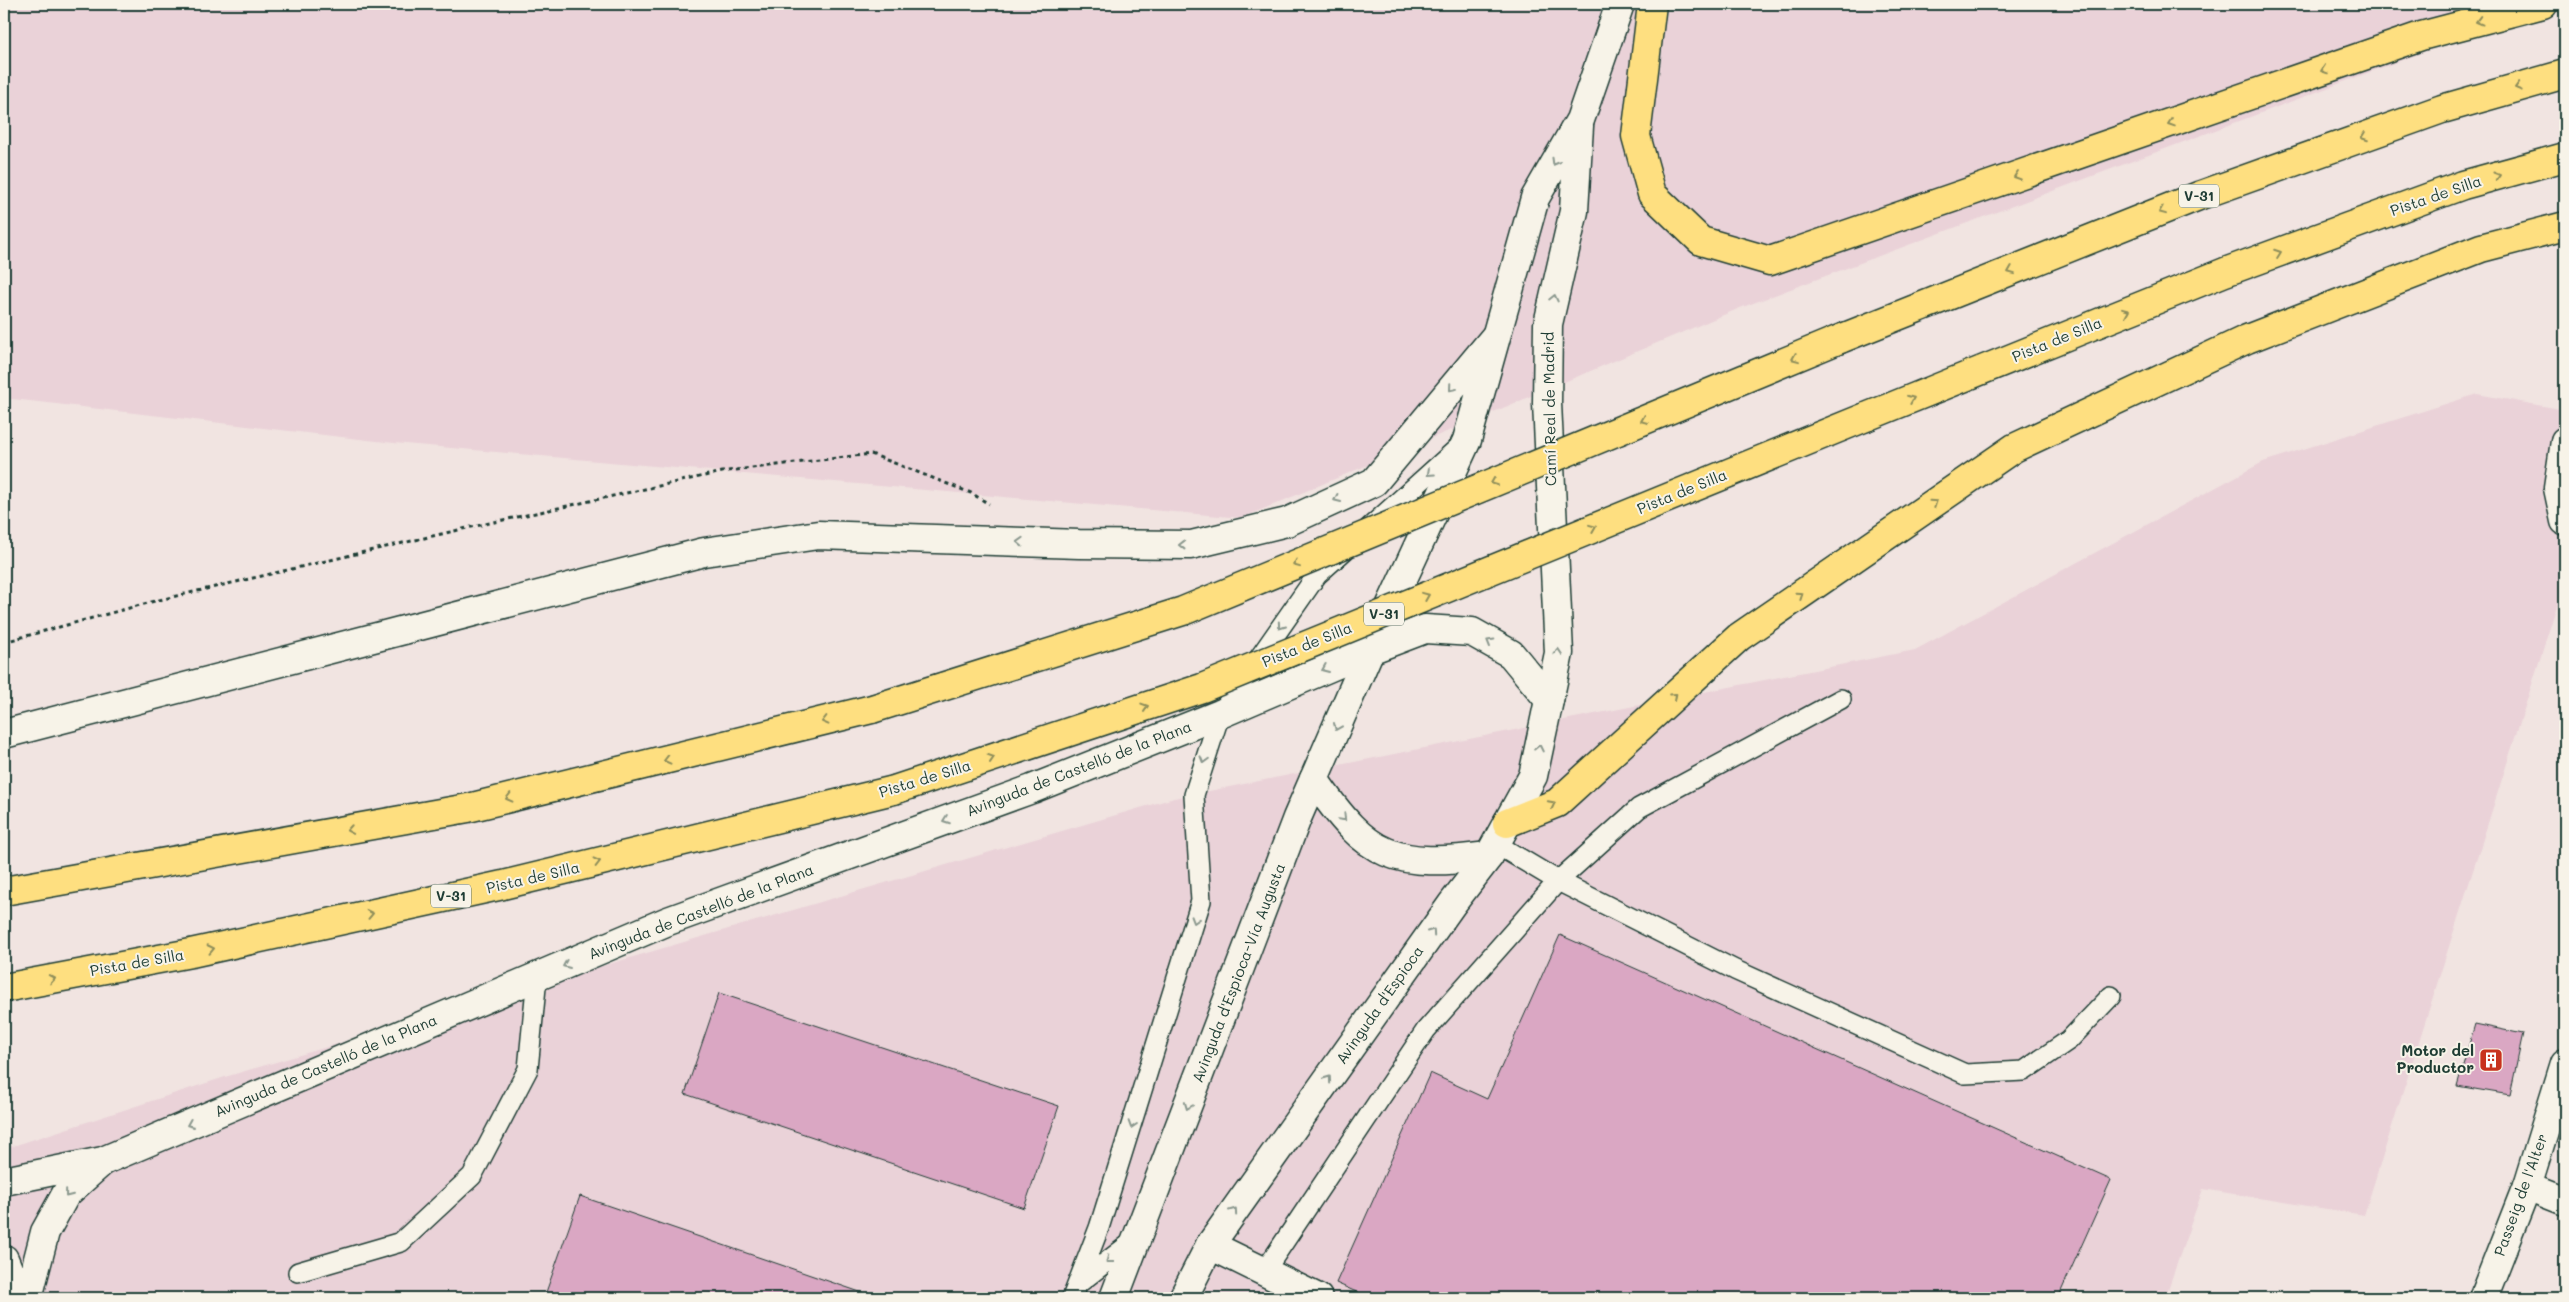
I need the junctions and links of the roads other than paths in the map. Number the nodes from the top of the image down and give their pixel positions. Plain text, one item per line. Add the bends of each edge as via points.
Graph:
1 (1620, 4) edge
2 (1652, 4) edge
3 (2543, 4) edge
4 (2565, 74) edge
5 (1580, 120) junction
6 (2565, 157) edge
7 (2565, 226) edge
8 (1494, 338) junction
9 (1467, 440) junction
10 (2565, 441) edge
11 (2565, 521) edge
12 (1370, 650) junction
13 (1841, 699) dead end
14 (1549, 700) junction
15 (1220, 714) junction
16 (4, 734) edge
17 (1314, 779) junction
18 (1498, 841) junction
19 (1558, 880) junction
20 (4, 891) edge
21 (537, 977) junction
22 (4, 988) edge
23 (2111, 996) dead end
24 (2565, 1063) edge
25 (103, 1161) junction
26 (4, 1181) edge
27 (2528, 1186) junction
28 (2565, 1201) edge
29 (1139, 1237) junction
30 (1210, 1245) junction
31 (4, 1259) edge
32 (298, 1272) dead end
33 (1264, 1272) junction
34 (1075, 1291) edge
35 (20, 1298) edge
36 (28, 1298) edge
37 (1114, 1298) edge
38 (1183, 1298) edge
39 (1318, 1298) edge
40 (2483, 1298) edge

1 - 5 street, Camí Real de Madrid
3 -> 2 highway via 2422,36 1770,261 1700,241 1652,194 1636,136
4 -> 20 highway, V-31, bridge via 2442,108 2201,195 1840,339 1182,611 872,710 468,808
5 -> 8 street, Camí Real de Madrid via 1534,198
14 -> 5 street, Camí Real de Madrid via 1559,653 1547,403 1548,324 1574,211
22 -> 6 highway, Pista de Silla / V-31, bridge via 190,953 503,885 894,790 1202,688 2225,272 2463,185
18 -> 7 highway via 1556,803 1738,637 2014,448 2247,339 2481,248
8 - 9 street, Camí Real de Madrid
8 -> 16 street via 1374,482 1287,522 1191,545 818,535 704,552
9 - 12 street, Camí Real de Madrid
9 -> 15 lane via 1317,575
10 - 11 street via 2558,488
14 -> 12 street, Avinguda de Castelló de la Plana via 1511,654 1472,632 1425,629
12 -> 15 street, Avinguda de Castelló de la Plana
12 -> 17 street, Avinguda d'Espioca-Vía Augusta
13 - 19 lane via 1638,808
18 -> 14 street, Avinguda d'Espioca via 1533,776
15 -> 21 street, Avinguda de Castelló de la Plana via 1032,789 668,922
15 -> 34 lane via 1194,795 1201,901 1099,1228
17 -> 18 street via 1334,810 1366,842 1399,858 1441,862
17 -> 29 street, Avinguda d'Espioca-Vía Augusta
18 - 19 lane
30 -> 18 street, Avinguda d'Espioca
19 - 23 lane via 1735,970 1965,1074 2024,1071 2069,1040
19 - 33 lane via 1426,1030
21 -> 25 street, Avinguda de Castelló de la Plana
21 - 32 lane via 528,1069 472,1176 401,1242
24 - 27 street, Passeig de l'Alter
25 - 26 street, Avinguda de Castelló de la Plana
25 -> 36 street via 66,1194 50,1224
27 - 28 street
27 - 40 street, Passeig de l'Alter
29 -> 34 lane
29 - 37 street, Avinguda d'Espioca-Vía Augusta
30 - 33 street
30 - 38 street, Avinguda d'Espioca
31 - 35 street
33 - 39 street

